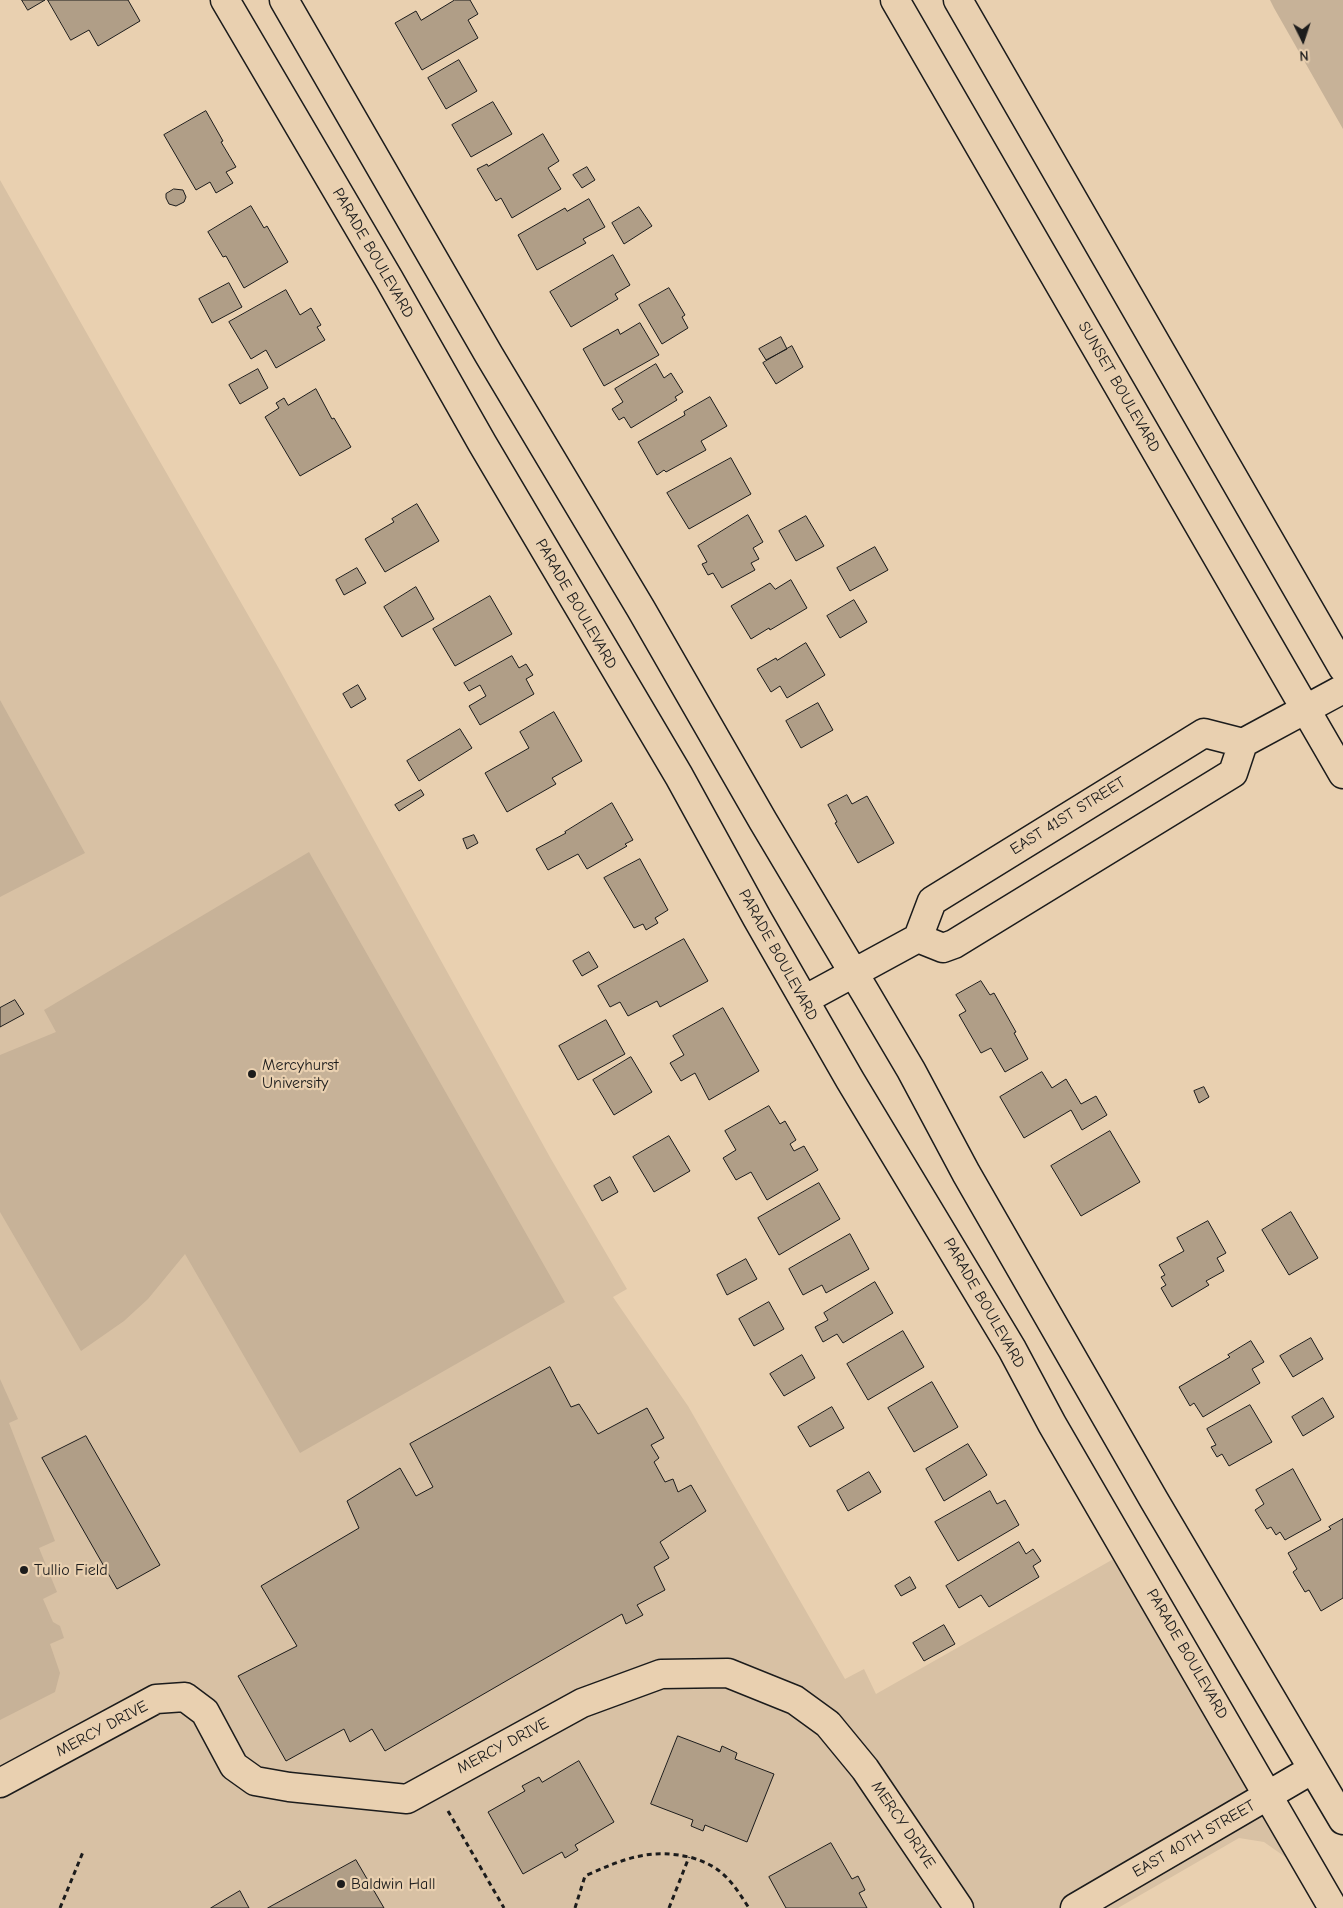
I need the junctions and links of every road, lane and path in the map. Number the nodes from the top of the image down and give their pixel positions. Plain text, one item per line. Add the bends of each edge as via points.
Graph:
1 (226, 0) edge
2 (284, 0) edge
3 (895, 0) edge
4 (958, 0) edge
5 (1343, 668) edge
6 (1343, 689) edge
7 (1306, 709) junction
8 (1243, 743) junction
9 (1343, 774) edge
10 (918, 938) junction
11 (854, 972) junction
12 (804, 1000) junction
13 (1313, 1769) junction
14 (0, 1783) edge
15 (1269, 1796) junction
16 (446, 1807) dead end
17 (1343, 1820) edge
18 (83, 1852) dead end
19 (689, 1857) junction
20 (60, 1908) edge
21 (504, 1908) edge
22 (575, 1908) edge
23 (669, 1908) edge
24 (749, 1908) edge
25 (959, 1908) edge
26 (1075, 1908) edge
27 (1333, 1908) edge

1 - 12 street, PARADE BOULEVARD via 678,776
2 - 11 street via 489,355
3 - 7 street, SUNSET BOULEVARD
4 - 5 street
6 - 7 street
7 - 8 street
7 - 9 street, SUNSET BOULEVARD
8 - 10 street via 1233,773 954,944 943,948
8 - 10 street, EAST 41ST STREET via 1204,733 932,901
10 - 11 street
11 - 12 street
11 - 13 street via 1116,1434
12 - 15 street, PARADE BOULEVARD via 1012,1348 1052,1424
13 - 15 street, EAST 40TH STREET
13 - 17 street
14 - 25 street, MERCY DRIVE via 156,1700 185,1697 205,1712 234,1766 255,1781 407,1798 582,1703 661,1674 728,1673 795,1700 828,1724 865,1769
15 - 26 street, EAST 40TH STREET
15 - 27 street, PARADE BOULEVARD
16 - 21 path
18 - 20 path
19 - 22 path via 642,1854 591,1873 585,1876
19 - 23 path
19 - 24 path via 723,1874

